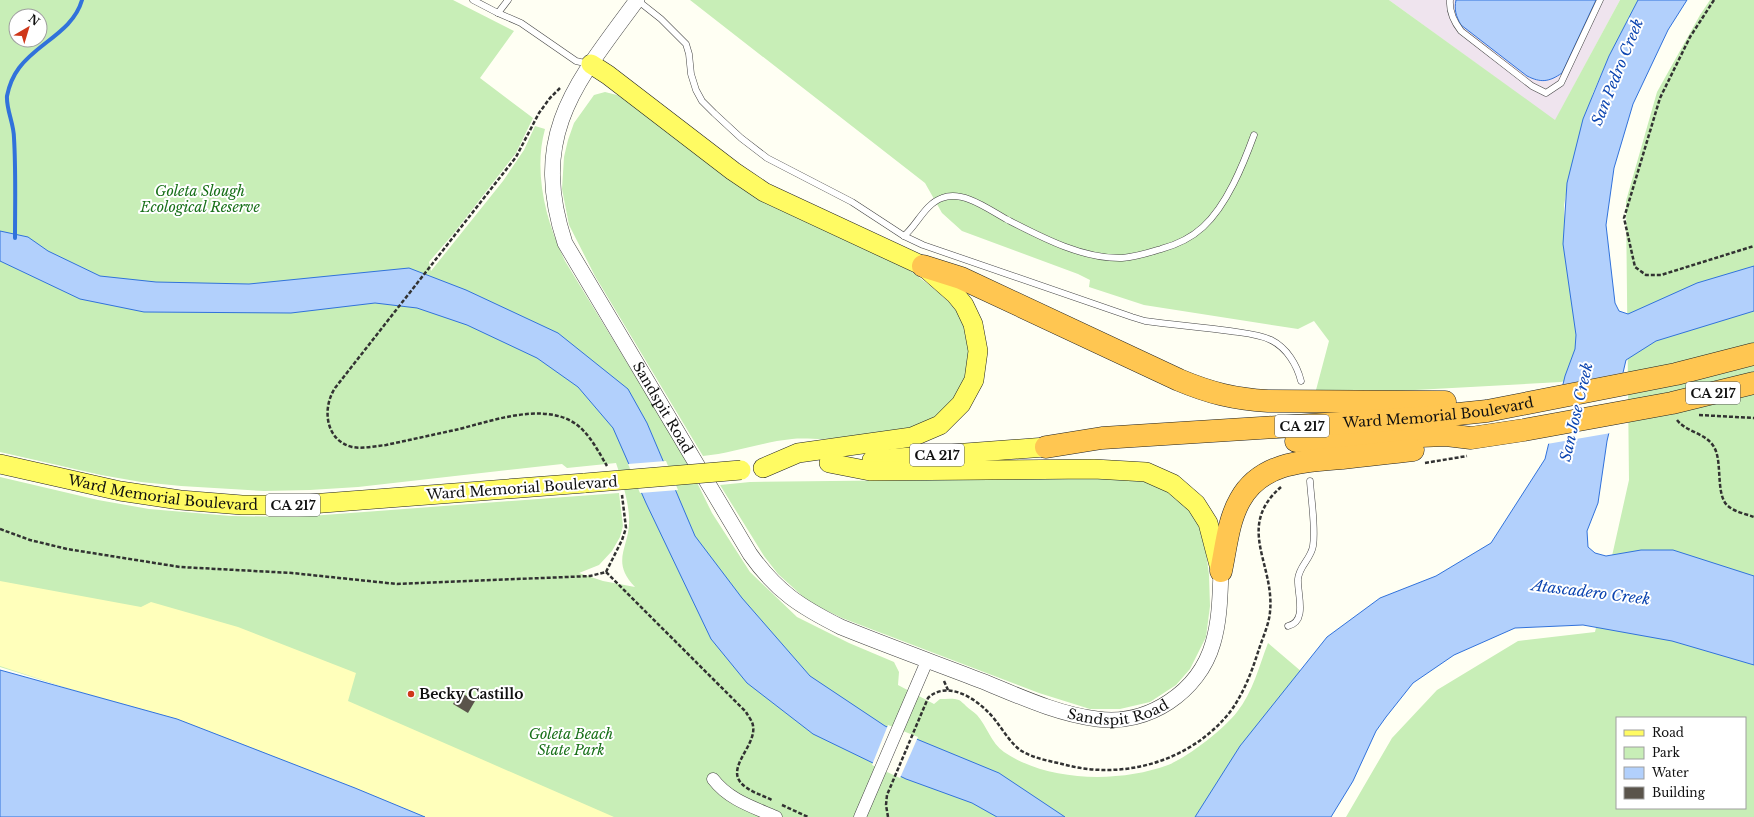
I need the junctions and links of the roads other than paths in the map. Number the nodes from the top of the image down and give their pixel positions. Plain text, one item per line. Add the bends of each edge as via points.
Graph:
1 (473, 0) edge
2 (508, 0) edge
3 (637, 0) edge
4 (1450, 0) edge
5 (1600, 0) edge
6 (498, 13) junction
7 (591, 64) junction
8 (1254, 135) dead end
9 (904, 236) junction
10 (923, 266) junction
11 (1754, 354) edge
12 (1302, 381) dead end
13 (1754, 383) edge
14 (1556, 397) junction
15 (1471, 438) junction
16 (1046, 447) junction
17 (828, 463) junction
18 (0, 464) edge
19 (763, 468) junction
20 (1310, 481) dead end
21 (1221, 571) junction
22 (1288, 626) dead end
23 (927, 660) junction
24 (713, 779) dead end
25 (776, 817) edge
26 (860, 817) edge

1 - 6 lane
2 - 6 lane
3 - 7 street, Sandspit Road
3 - 9 lane via 686,44 696,90 702,101 727,126 767,158 852,202
4 - 5 lane via 1449,6 1454,21 1461,31 1532,86 1546,93 1562,83
6 - 7 lane via 521,23 576,61
7 - 10 main road via 764,192
7 - 23 street, Sandspit Road via 575,88 555,142 552,187 565,243 750,554 765,575 792,599 812,612 841,627
8 - 9 lane via 1234,181 1204,226 1180,242 1151,252 1123,258 1084,253 1042,236 976,203 950,197 935,202
9 - 12 lane via 923,245 1132,318 1240,333 1270,340 1282,348 1291,359
10 - 14 highway via 961,278 1196,388 1228,397 1400,403
10 - 19 main road via 964,304 978,342 978,363 971,388 961,404 940,425 923,434 798,453
11 - 14 highway, Ward Memorial Boulevard / CA 217 via 1676,374
13 - 15 highway, Ward Memorial Boulevard / CA 217 via 1677,413 1543,427
14 - 16 highway, Ward Memorial Boulevard / CA 217 via 1503,408 1419,418 1102,438
15 - 16 highway, Ward Memorial Boulevard / CA 217 via 1446,435 1108,448
15 - 21 highway via 1447,446 1303,462 1271,471 1255,481 1239,501
16 - 17 main road, Ward Memorial Boulevard / CA 217
17 - 19 main road, Ward Memorial Boulevard / CA 217
17 - 21 main road via 870,471 1094,469 1146,472 1173,484 1196,504 1208,523
18 - 19 main road, Ward Memorial Boulevard / CA 217, bridge via 120,491 180,500 242,505 297,505
20 - 22 lane via 1314,545 1298,577 1300,615 1295,623
21 - 23 street, Sandspit Road via 1219,617 1204,665 1194,679 1170,702 1142,715 1110,720 1071,714
23 - 26 street
24 - 25 street via 734,799

